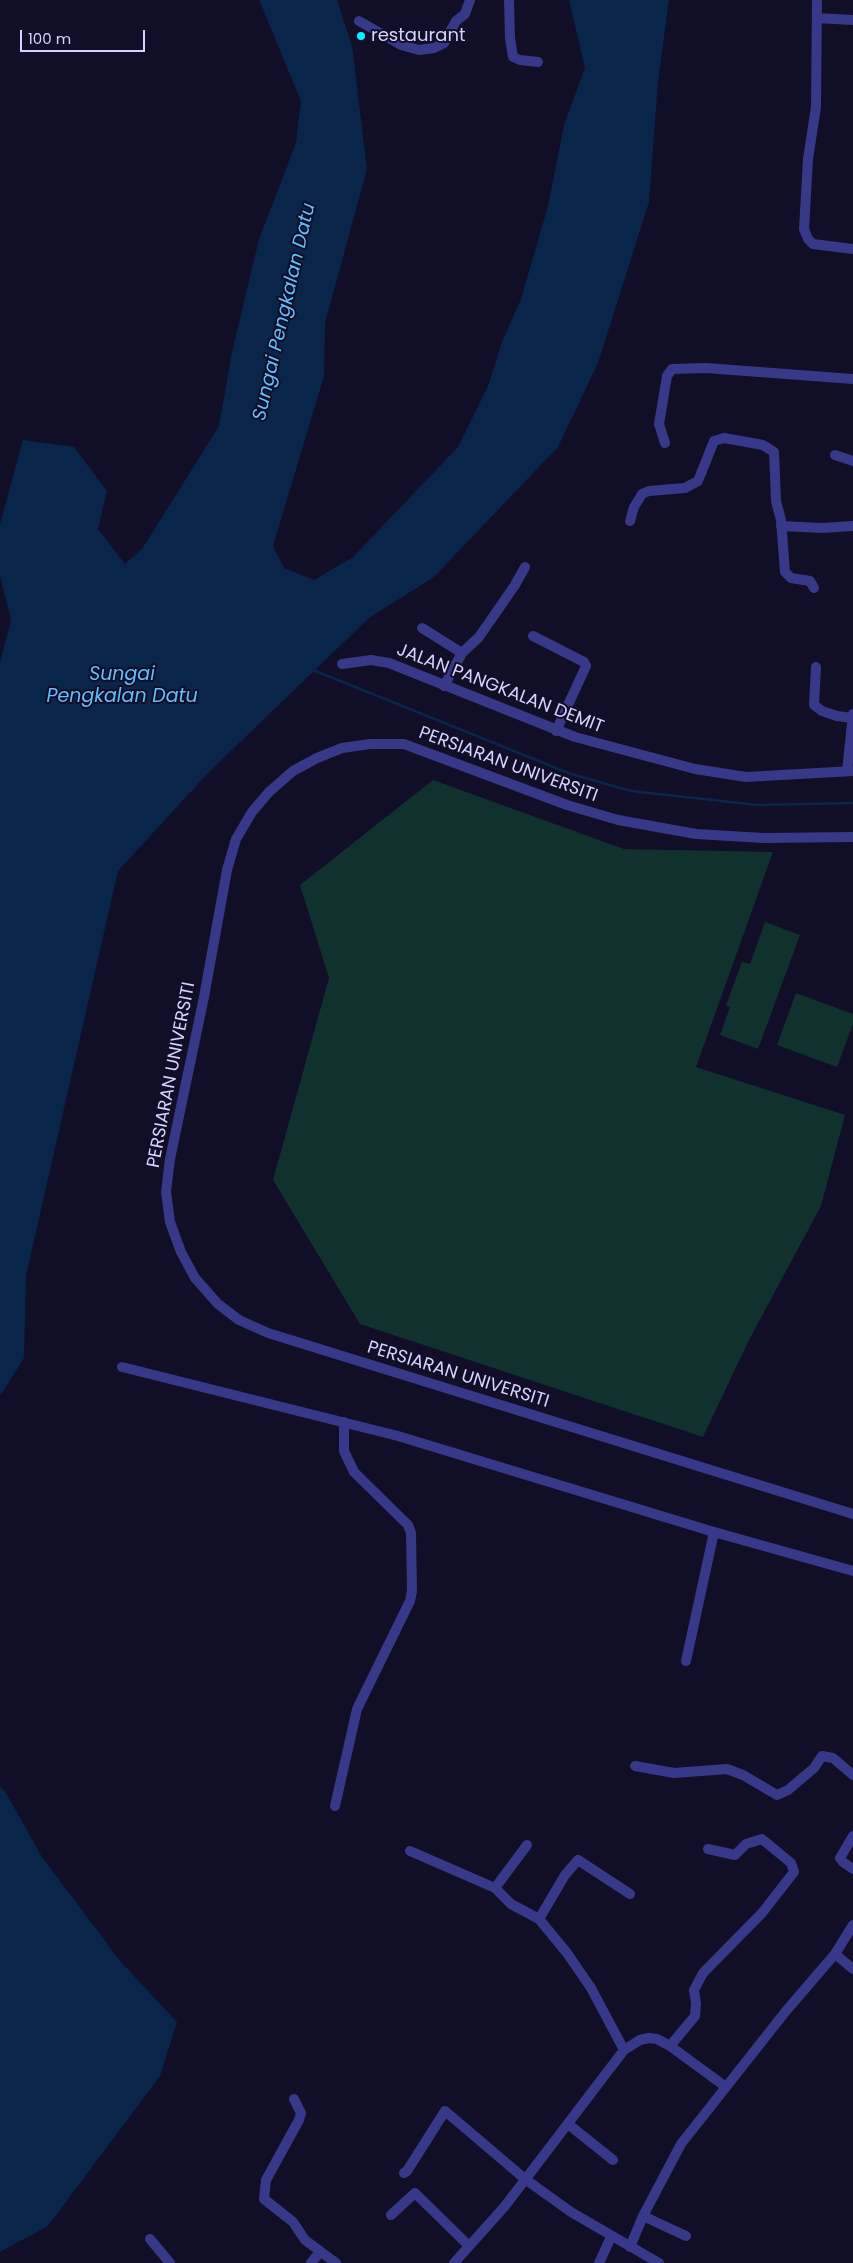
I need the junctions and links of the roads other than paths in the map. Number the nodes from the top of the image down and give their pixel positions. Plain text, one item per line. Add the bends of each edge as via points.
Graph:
1 (470, 0) edge
2 (509, 0) edge
3 (817, 0) edge
4 (817, 18) junction
5 (853, 20) edge
6 (360, 21) dead end
7 (538, 62) dead end
8 (853, 250) edge
9 (853, 379) edge
10 (665, 443) dead end
11 (835, 456) dead end
12 (853, 462) edge
13 (630, 521) dead end
14 (781, 526) junction
15 (853, 526) edge
16 (525, 567) dead end
17 (814, 588) dead end
18 (422, 628) dead end
19 (533, 636) dead end
20 (462, 654) junction
21 (342, 664) dead end
22 (816, 668) dead end
23 (444, 686) junction
24 (853, 716) edge
25 (556, 731) junction
26 (850, 771) edge
27 (853, 837) edge
28 (122, 1367) dead end
29 (344, 1422) junction
30 (853, 1514) edge
31 (714, 1532) junction
32 (853, 1571) edge
33 (686, 1661) dead end
34 (634, 1766) dead end
35 (853, 1775) edge
36 (335, 1806) dead end
37 (853, 1836) edge
38 (527, 1845) dead end
39 (708, 1848) dead end
40 (410, 1851) dead end
41 (853, 1870) edge
42 (495, 1888) junction
43 (630, 1894) dead end
44 (539, 1919) junction
45 (853, 1926) edge
46 (835, 1954) junction
47 (853, 1969) edge
48 (670, 2046) junction
49 (624, 2050) junction
50 (726, 2087) junction
51 (294, 2099) dead end
52 (568, 2124) junction
53 (613, 2160) dead end
54 (404, 2173) dead end
55 (526, 2179) junction
56 (392, 2215) dead end
57 (643, 2216) junction
58 (611, 2236) junction
59 (686, 2236) dead end
60 (150, 2238) dead end
61 (469, 2246) junction
62 (630, 2247) junction
63 (320, 2252) junction
64 (170, 2263) edge
65 (311, 2263) edge
66 (336, 2263) edge
67 (454, 2263) edge
68 (599, 2263) edge
69 (659, 2263) edge

1 - 6 street via 465,14 456,21 444,43 434,48 419,50 401,45
2 - 7 street via 514,57
3 - 4 street
4 - 5 street
4 - 8 street via 816,107 808,159 804,229 813,244
9 - 10 street via 706,368 672,369 667,376 659,424
11 - 12 street
13 - 14 street via 642,494 684,488 698,481 714,441 724,438 762,445 774,452 776,501
14 - 15 street
14 - 17 street via 787,576 810,581
16 - 20 street via 479,637
18 - 20 street
19 - 25 street via 586,666
20 - 23 street
21 - 23 street, JALAN PANGKALAN DEMIT via 371,660 389,663
22 - 24 street via 814,705 829,714
23 - 25 street, JALAN PANGKALAN DEMIT
24 - 26 street
25 - 26 street, JALAN PANGKALAN DEMIT via 695,769 746,777
27 - 30 street, PERSIARAN UNIVERSITI via 764,838 696,834 618,820 567,805 404,744 342,748 317,758 293,771 269,792 236,839 227,870 166,1192 170,1222 195,1278 218,1304 268,1333
28 - 29 street
29 - 31 street
29 - 36 street via 344,1451 354,1472 408,1525 411,1533 412,1591 357,1709
31 - 32 street
31 - 33 street
34 - 35 street via 674,1774 727,1769 777,1795 814,1768 822,1756 833,1758
37 - 41 street via 840,1858
38 - 42 street
39 - 48 street via 732,1856 746,1844 762,1839 791,1863 794,1872 762,1912 703,1973 694,1990 695,2016
40 - 42 street
42 - 44 street via 512,1904
43 - 44 street via 578,1860 565,1875
44 - 49 street via 591,1988
45 - 46 street
46 - 47 street
46 - 50 street
48 - 49 street via 649,2038
48 - 50 street
49 - 52 street
50 - 57 street via 681,2144
51 - 63 street via 301,2113 300,2120 266,2180 264,2199 293,2222 305,2240
52 - 53 street
52 - 55 street
54 - 55 street via 446,2111
55 - 58 street via 590,2226
55 - 61 street
56 - 61 street via 415,2193
57 - 59 street
57 - 62 street
58 - 62 street
58 - 68 street
60 - 64 street
61 - 67 street
62 - 69 street
63 - 65 street
63 - 66 street

